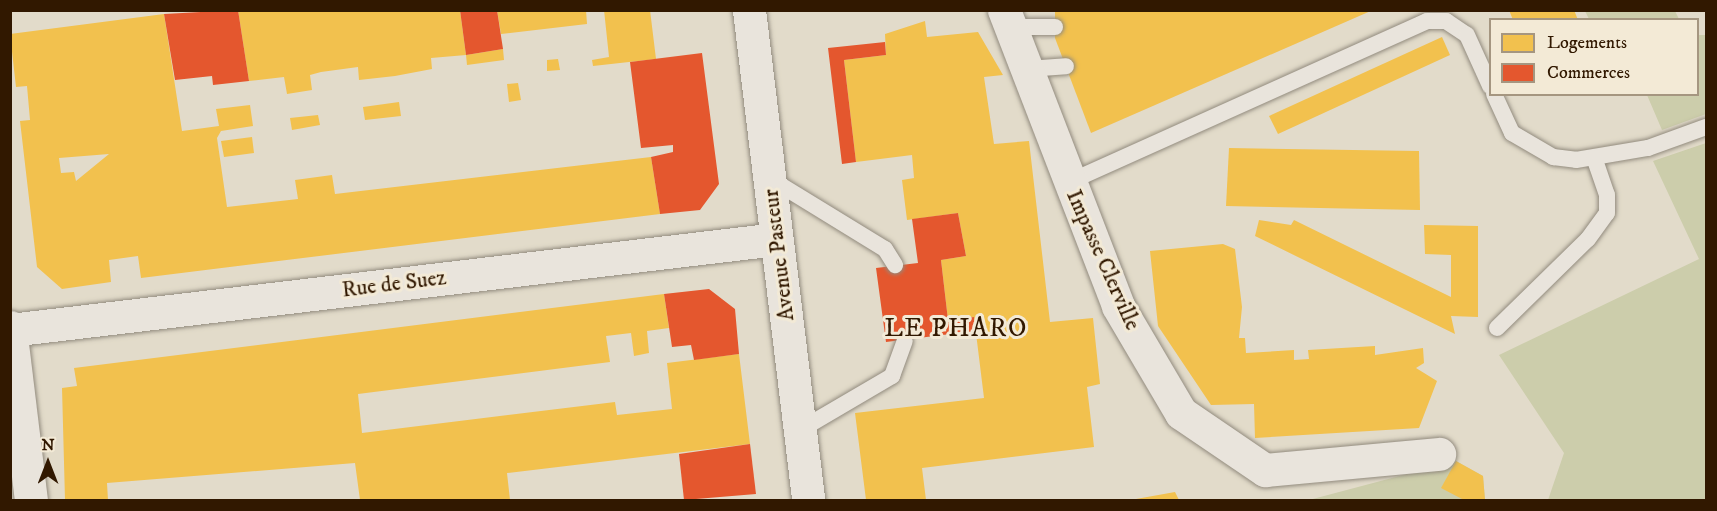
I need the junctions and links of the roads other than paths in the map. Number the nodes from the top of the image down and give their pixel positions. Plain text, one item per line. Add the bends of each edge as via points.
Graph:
1 (749, 10) edge
2 (1008, 19) edge
3 (1055, 27) dead end
4 (1066, 66) dead end
5 (1027, 69) junction
6 (1489, 82) edge
7 (1495, 96) edge
8 (1707, 127) edge
9 (1594, 158) junction
10 (770, 178) junction
11 (1069, 182) junction
12 (777, 239) junction
13 (895, 265) dead end
14 (1497, 328) dead end
15 (11, 329) edge
16 (905, 340) dead end
17 (800, 430) junction
18 (1439, 454) dead end
19 (31, 501) edge
20 (808, 501) edge

1 - 10 street, Avenue Pasteur
2 - 3 lane
2 - 5 street, Impasse Clerville
4 - 5 lane
5 - 11 street, Impasse Clerville
6 - 11 lane via 1467,35 1446,21 1427,21
7 - 9 lane via 1512,133 1530,147 1553,157
8 - 9 lane via 1655,146
9 - 14 lane via 1607,195 1607,213 1588,239
10 - 12 street, Avenue Pasteur
10 - 13 lane via 885,249
11 - 18 street, Impasse Clerville via 1118,306 1181,413 1265,470
12 - 15 street, Rue de Suez
12 - 17 street, Avenue Pasteur
15 - 19 street
16 - 17 lane via 892,376
17 - 20 street, Avenue Pasteur

